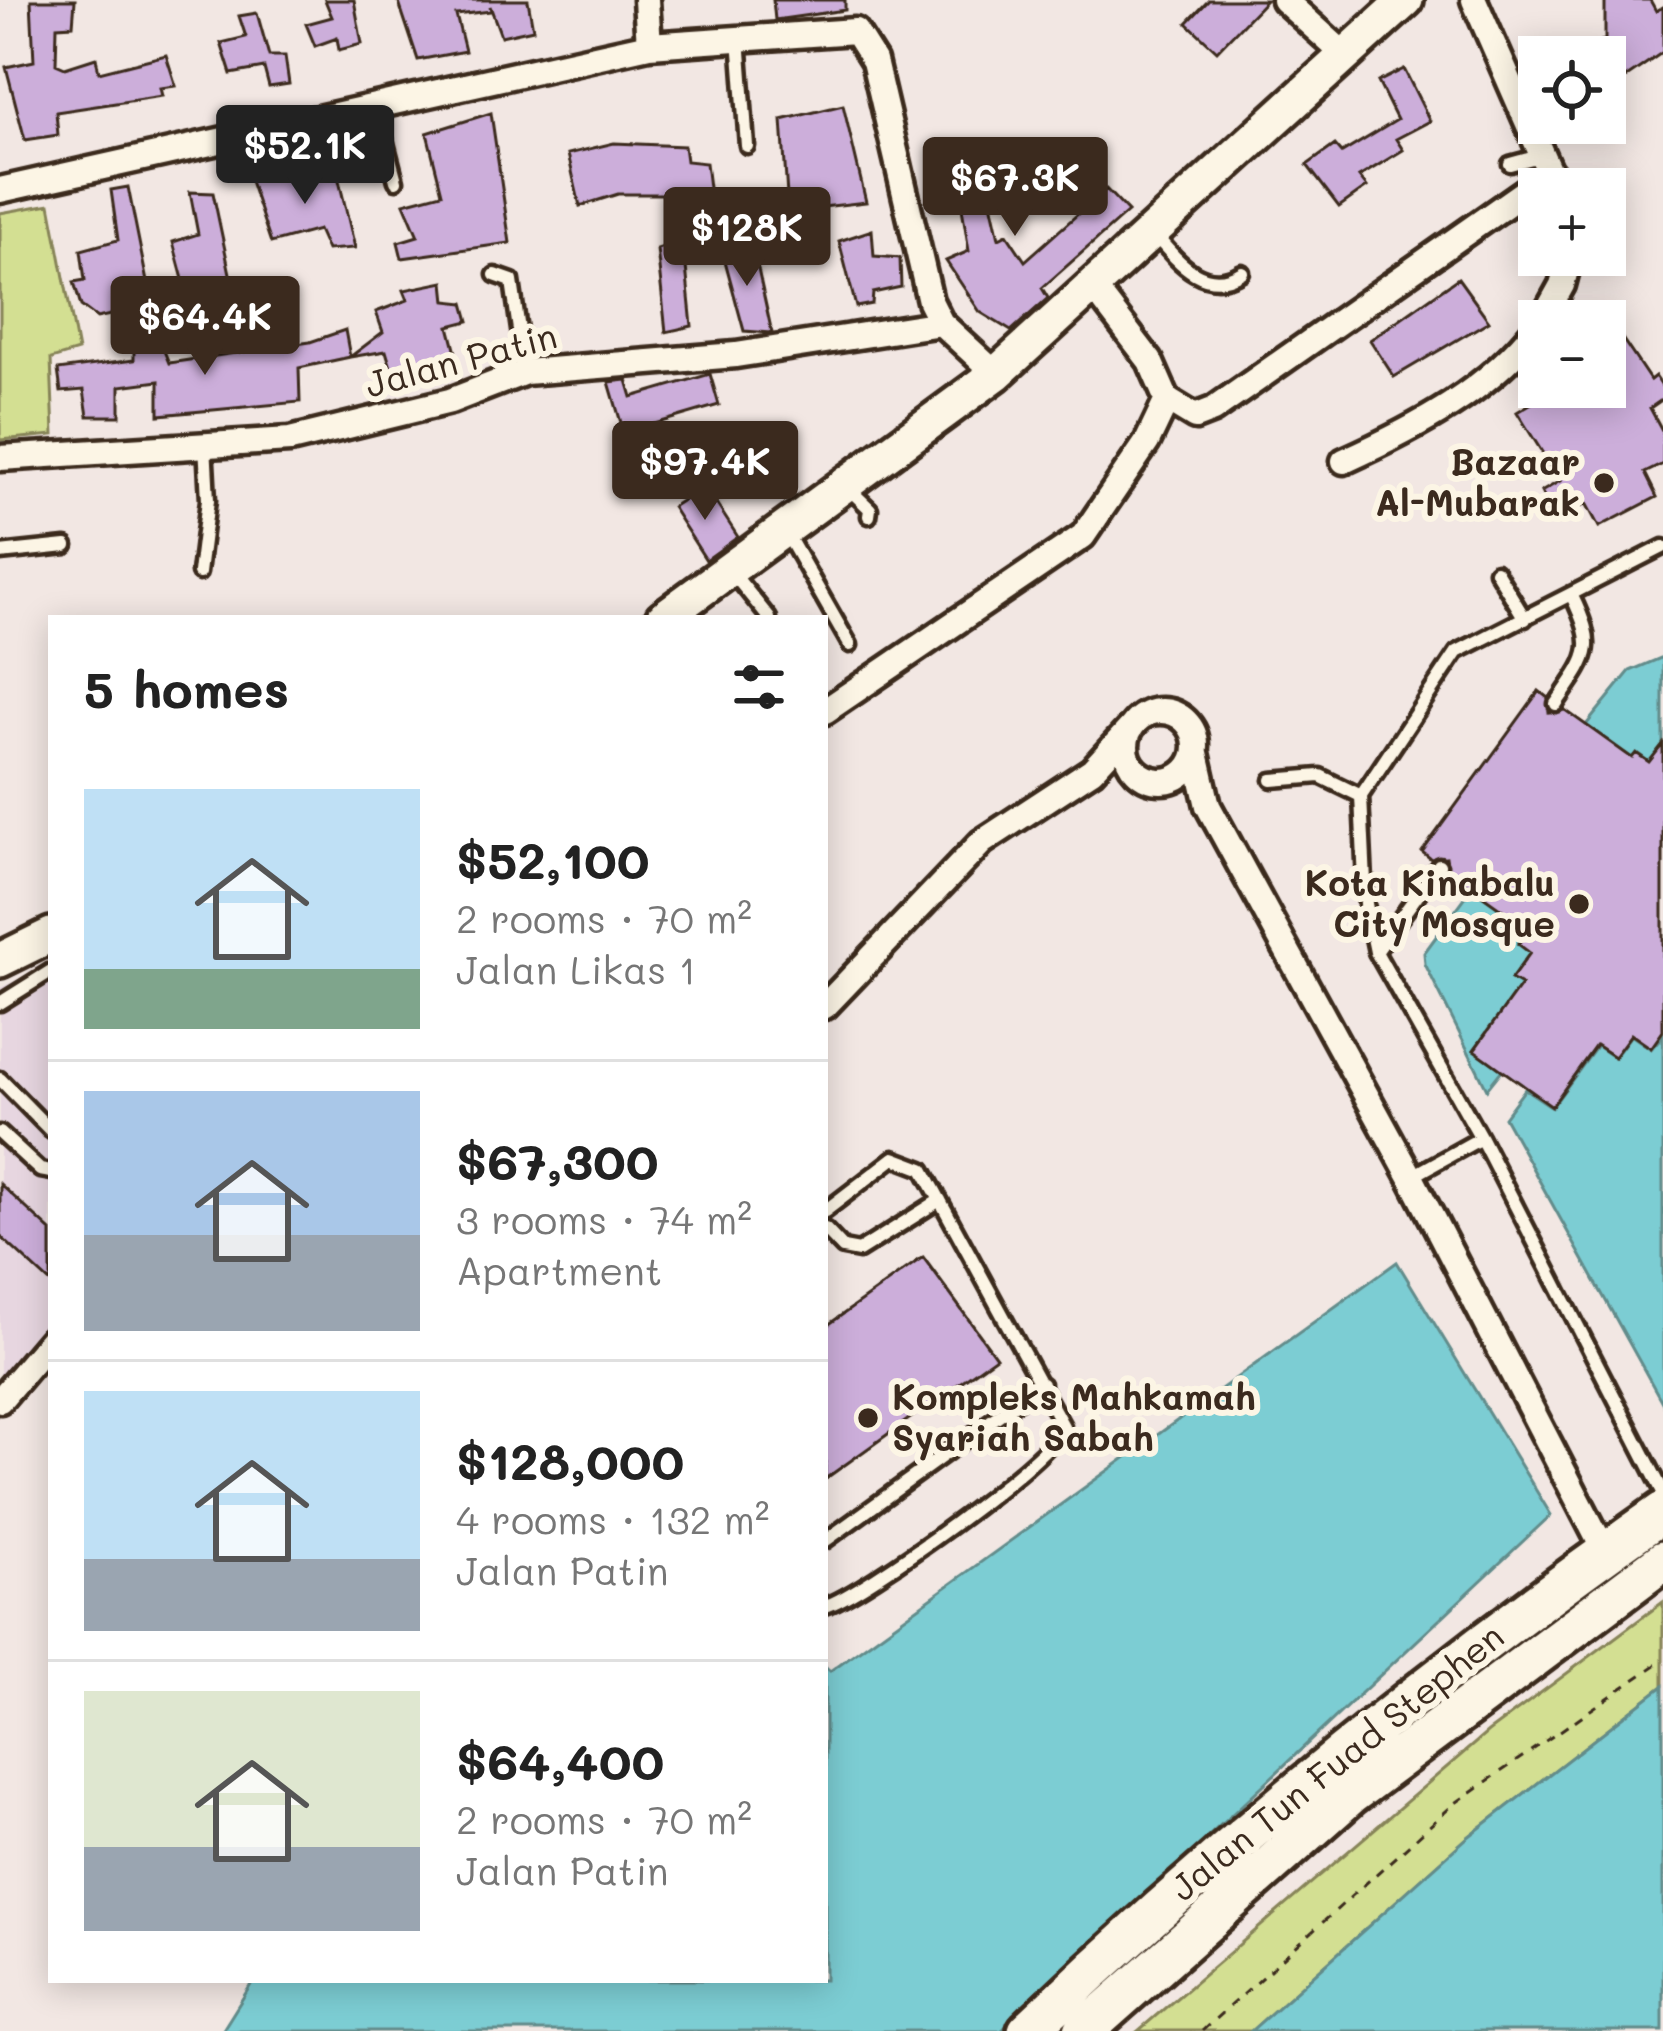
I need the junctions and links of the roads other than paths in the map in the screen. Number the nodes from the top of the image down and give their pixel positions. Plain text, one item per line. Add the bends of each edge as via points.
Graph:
1 (646, 0) edge
2 (1284, 0) edge
3 (1406, 0) edge
4 (1474, 0) edge
5 (739, 37) junction
6 (649, 45) junction
7 (1346, 56) junction
8 (376, 104) junction
9 (747, 146) dead end
10 (1510, 164) dead end
11 (1530, 168) edge
12 (1549, 168) edge
13 (397, 181) dead end
14 (0, 190) edge
15 (1518, 195) edge
16 (1150, 230) junction
17 (1242, 272) dead end
18 (495, 274) dead end
19 (1092, 285) junction
20 (940, 323) junction
21 (1518, 350) edge
22 (525, 371) junction
23 (996, 374) junction
24 (1167, 400) junction
25 (205, 443) junction
26 (0, 458) edge
27 (1344, 461) dead end
28 (845, 485) junction
29 (869, 516) dead end
30 (785, 530) junction
31 (66, 546) dead end
32 (1663, 547) edge
33 (0, 553) edge
34 (730, 570) junction
35 (1496, 571) dead end
36 (199, 572) dead end
37 (1572, 596) junction
38 (667, 615) edge
39 (768, 615) edge
40 (1525, 619) junction
41 (850, 645) dead end
42 (1556, 704) dead end
43 (828, 709) edge
44 (1134, 724) junction
45 (1196, 752) junction
46 (1092, 770) junction
47 (1152, 777) junction
48 (1272, 780) dead end
49 (1361, 796) junction
50 (1208, 806) junction
51 (1439, 865) dead end
52 (48, 952) edge
53 (1376, 952) junction
54 (0, 960) edge
55 (0, 1003) edge
56 (828, 1003) edge
57 (0, 1079) edge
58 (48, 1128) edge
59 (0, 1133) edge
60 (1480, 1138) junction
61 (48, 1171) edge
62 (1411, 1178) junction
63 (940, 1199) junction
64 (828, 1209) edge
65 (828, 1232) edge
66 (48, 1344) edge
67 (1042, 1384) junction
68 (0, 1400) edge
69 (1663, 1492) edge
70 (1663, 1512) edge
71 (828, 1538) edge
72 (1605, 1552) junction
73 (1663, 1561) edge
74 (828, 1605) edge
75 (1028, 2031) edge
76 (1084, 2031) edge

1 - 6 street
2 - 7 street
3 - 7 main road
4 - 12 street
5 - 6 street
5 - 9 lane
5 - 20 street via 842,29 864,38 920,272
6 - 8 street
7 - 16 main road
8 - 13 lane
8 - 14 street
10 - 11 lane
15 - 24 street via 1214,410 1195,417
16 - 17 lane via 1202,279 1227,281
16 - 19 main road
18 - 22 lane via 512,281
19 - 23 main road
19 - 24 street via 1150,361
20 - 22 street, Jalan Patin via 736,356
20 - 23 street
21 - 27 street via 1439,413
22 - 25 street, Jalan Patin via 343,429
23 - 28 main road
24 - 43 street via 1083,536
25 - 26 street, Jalan Patin
25 - 36 lane
28 - 29 lane
28 - 30 main road
30 - 34 main road
30 - 41 lane
31 - 33 lane
32 - 37 lane
34 - 38 main road
34 - 39 lane
35 - 40 lane
37 - 40 lane
37 - 42 lane via 1590,644
40 - 49 lane via 1457,652 1442,668
44 - 45 street via 1153,712 1176,714 1192,730
44 - 46 street
44 - 47 street via 1128,756
45 - 47 street via 1184,772
45 - 50 street
46 - 47 street
46 - 56 street via 982,842
47 - 50 street
48 - 49 lane via 1320,776
49 - 53 lane
50 - 62 street
51 - 53 lane
52 - 54 main road
52 - 55 lane
53 - 60 lane
57 - 58 lane
59 - 61 lane
60 - 62 lane
60 - 69 lane
62 - 72 street
63 - 64 lane via 923,1169 894,1157
63 - 65 lane via 860,1252
63 - 67 lane
66 - 68 street
67 - 71 lane
67 - 74 lane via 1063,1426 1048,1452 862,1589
70 - 72 highway, Jalan Tun Fuad Stephen
72 - 75 highway, Jalan Tun Fuad Stephen via 1447,1666 1223,1850
73 - 76 highway, Jalan Tun Fuad Stephen via 1350,1795

